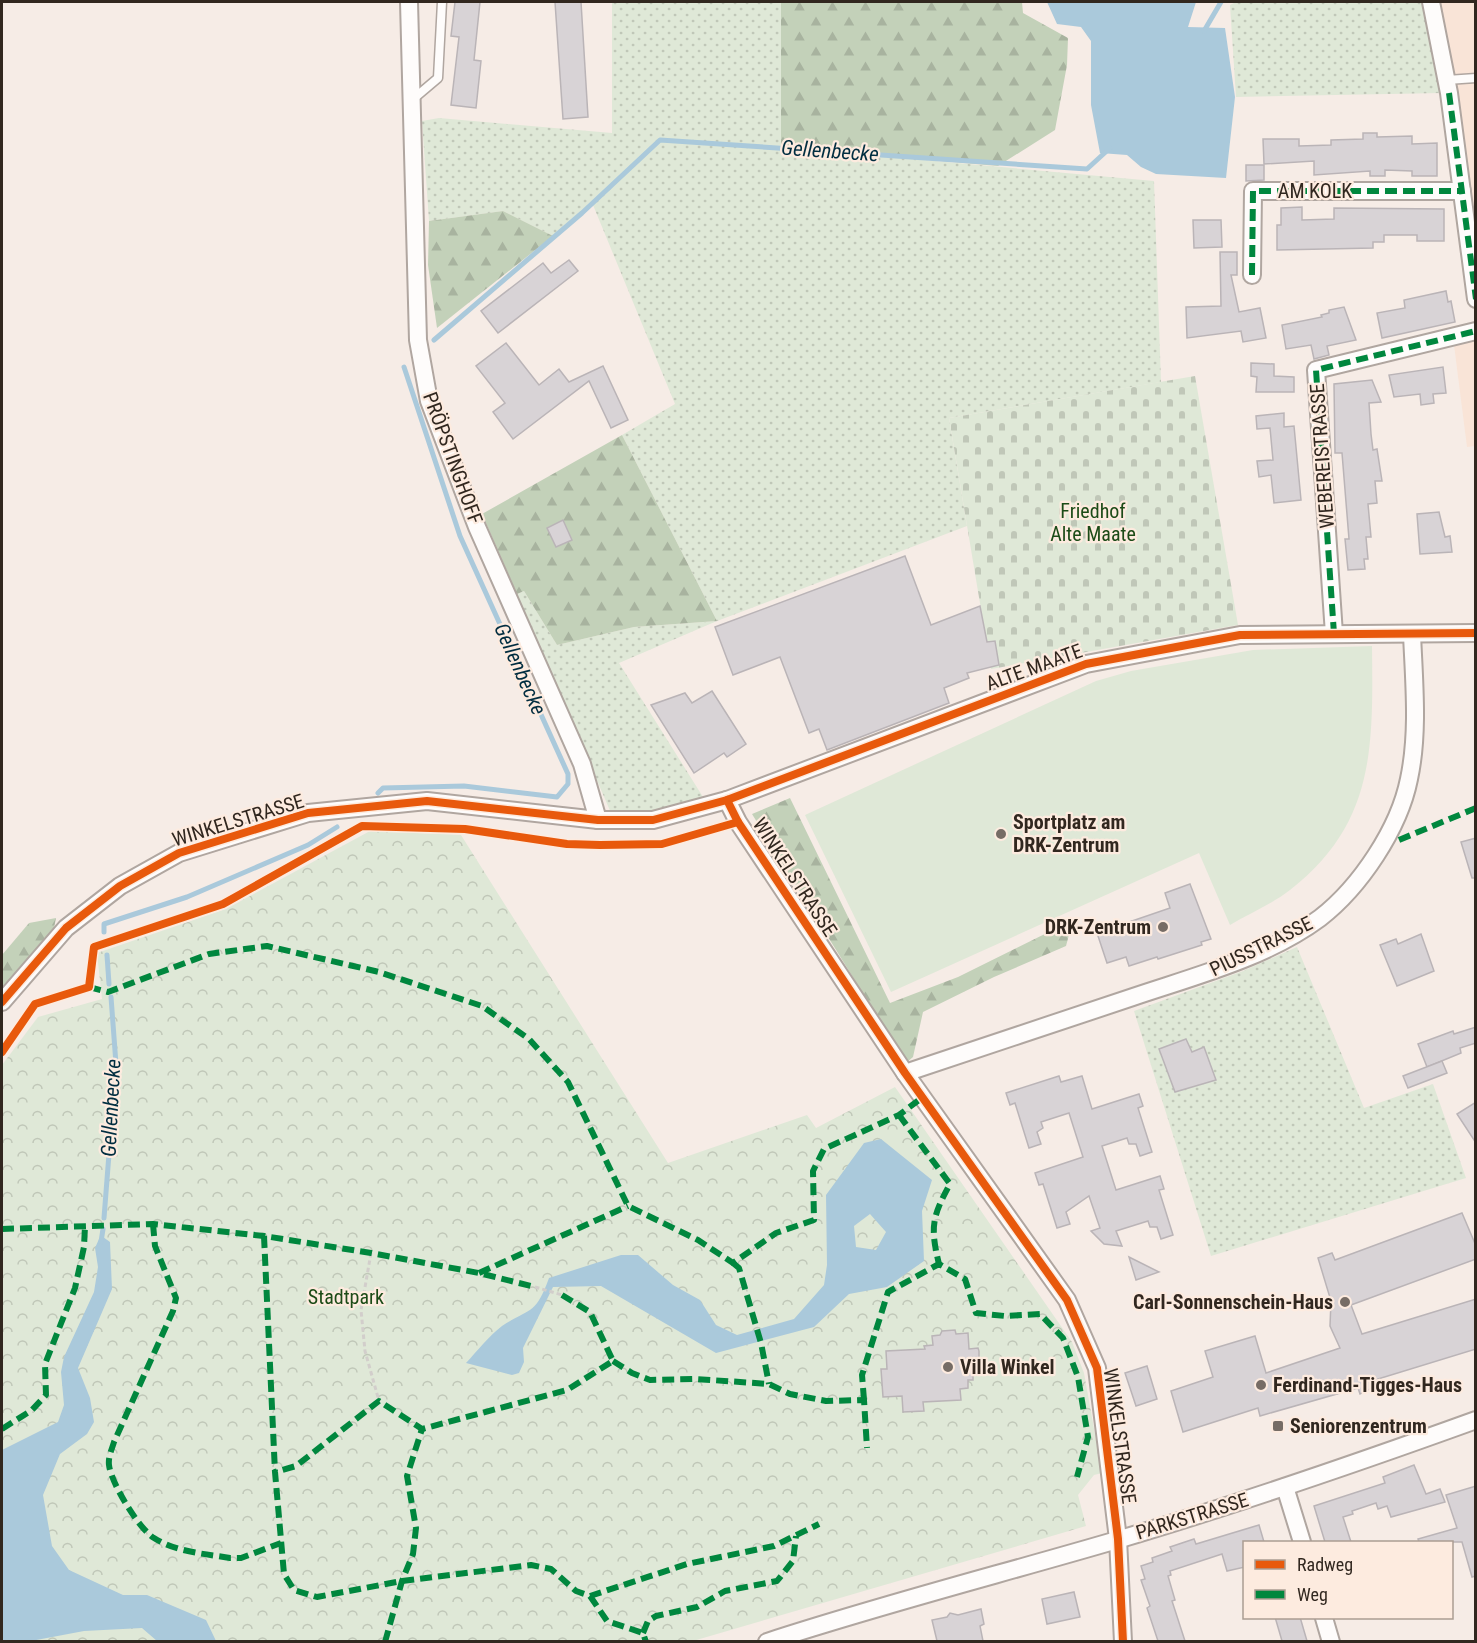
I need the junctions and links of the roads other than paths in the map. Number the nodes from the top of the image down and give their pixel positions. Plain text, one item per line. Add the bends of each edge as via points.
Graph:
1 (409, 2) edge
2 (442, 2) edge
3 (1431, 2) edge
4 (1476, 78) edge
5 (1447, 80) junction
6 (411, 100) junction
7 (1462, 191) junction
8 (1252, 275) dead end
9 (1475, 289) edge
10 (1476, 331) edge
11 (1476, 633) edge
12 (1334, 634) junction
13 (1412, 634) junction
14 (727, 800) junction
15 (598, 820) junction
16 (2, 1002) edge
17 (905, 1073) junction
18 (1476, 1420) edge
19 (1285, 1487) junction
20 (1118, 1539) junction
21 (1302, 1541) edge
22 (1325, 1619) edge
23 (768, 1641) edge
24 (1124, 1641) edge
25 (1331, 1641) edge

1 - 6 street, PRÖPSTINGHOFF
2 - 6 lane via 438,78
3 - 5 street
4 - 5 lane
5 - 7 street
6 - 15 street, PRÖPSTINGHOFF via 418,340 429,402 477,526 582,764
7 - 8 street, AM KOLK via 1253,191
7 - 9 street
10 - 12 street, WEBEREISTRASSE via 1316,370
11 - 13 street, ALTE MAATE
12 - 13 street, ALTE MAATE
12 - 14 street, ALTE MAATE via 1240,635 1086,664
13 - 17 street, PIUSSTRASSE via 1412,757 1393,838 1320,917 1290,937 1207,972
14 - 15 street, WINKELSTRASSE via 653,820
14 - 17 street, WINKELSTRASSE
15 - 16 street, WINKELSTRASSE via 427,801 309,813 179,853 120,886 66,928
17 - 20 street, WINKELSTRASSE via 1067,1300 1097,1368
18 - 19 street, PARKSTRASSE
19 - 20 street, PARKSTRASSE
19 - 21 street
20 - 23 street, PARKSTRASSE
20 - 24 street, WINKELSTRASSE
22 - 25 street

